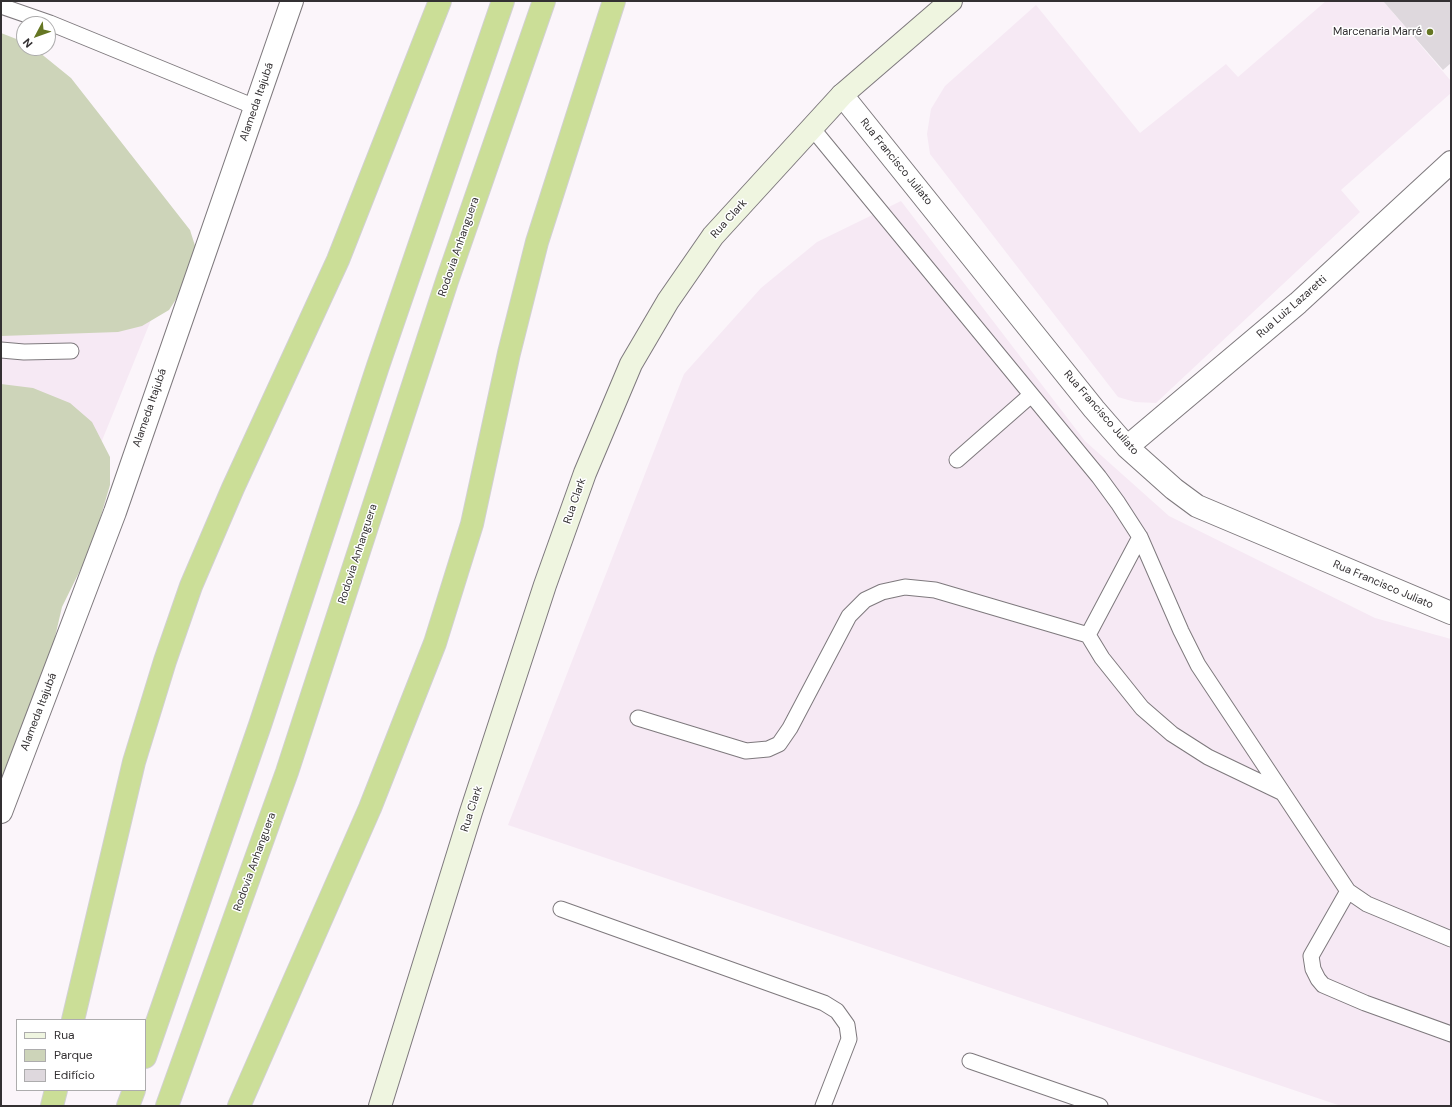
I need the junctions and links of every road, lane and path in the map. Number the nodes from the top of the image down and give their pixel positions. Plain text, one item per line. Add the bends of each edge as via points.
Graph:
1 (292, 1) edge
2 (440, 1) edge
3 (503, 1) edge
4 (544, 1) edge
5 (614, 1) edge
6 (951, 1) edge
7 (1, 6) edge
8 (842, 95) junction
9 (255, 107) junction
10 (812, 128) junction
11 (1451, 162) edge
12 (1, 350) edge
13 (71, 351) dead end
14 (1031, 396) junction
15 (1128, 447) junction
16 (957, 460) dead end
17 (1140, 537) junction
18 (1451, 613) edge
19 (1088, 635) junction
20 (638, 718) dead end
21 (1281, 792) junction
22 (1, 812) edge
23 (1348, 891) junction
24 (560, 909) dead end
25 (1451, 939) edge
26 (73, 1019) edge
27 (1451, 1034) edge
28 (146, 1054) edge
29 (970, 1061) dead end
30 (56, 1091) edge
31 (134, 1091) edge
32 (52, 1106) edge
33 (128, 1106) edge
34 (167, 1106) edge
35 (239, 1106) edge
36 (380, 1106) edge
37 (823, 1106) edge
38 (1100, 1106) edge

1 - 9 street, Alameda Itajubá
2 - 26 highway via 338,260 191,586 134,762
3 - 28 highway via 378,366 260,725
4 - 34 highway, Rodovia Anhanguera via 447,281 287,772
5 - 35 highway via 537,242 509,353 472,524 435,644 370,808
6 - 8 street, Rua Clark
7 - 9 lane via 50,23
8 - 10 street, Rua Clark
8 - 15 street, Rua Francisco Juliato
9 - 22 street, Alameda Itajubá via 115,512
10 - 14 lane
10 - 36 street, Rua Clark via 713,236 668,301 631,364 585,473 545,585
11 - 15 street, Rua Luiz Lazaretti via 1298,303
12 - 13 lane
14 - 16 lane
14 - 17 lane via 1098,477
15 - 18 street, Rua Francisco Juliato via 1174,489 1197,506
17 - 19 lane
17 - 21 lane via 1180,631 1198,665
19 - 20 lane via 935,590 905,587 882,592 865,600 849,616 779,744 768,749 746,751
19 - 21 lane via 1102,658 1142,708 1172,734 1208,757
21 - 23 lane
23 - 25 lane via 1368,904
23 - 27 lane via 1311,956 1312,969 1318,979 1324,985 1365,1003
24 - 37 lane via 824,1003 837,1011 847,1025 849,1039
29 - 38 lane
30 - 32 highway
31 - 33 highway

